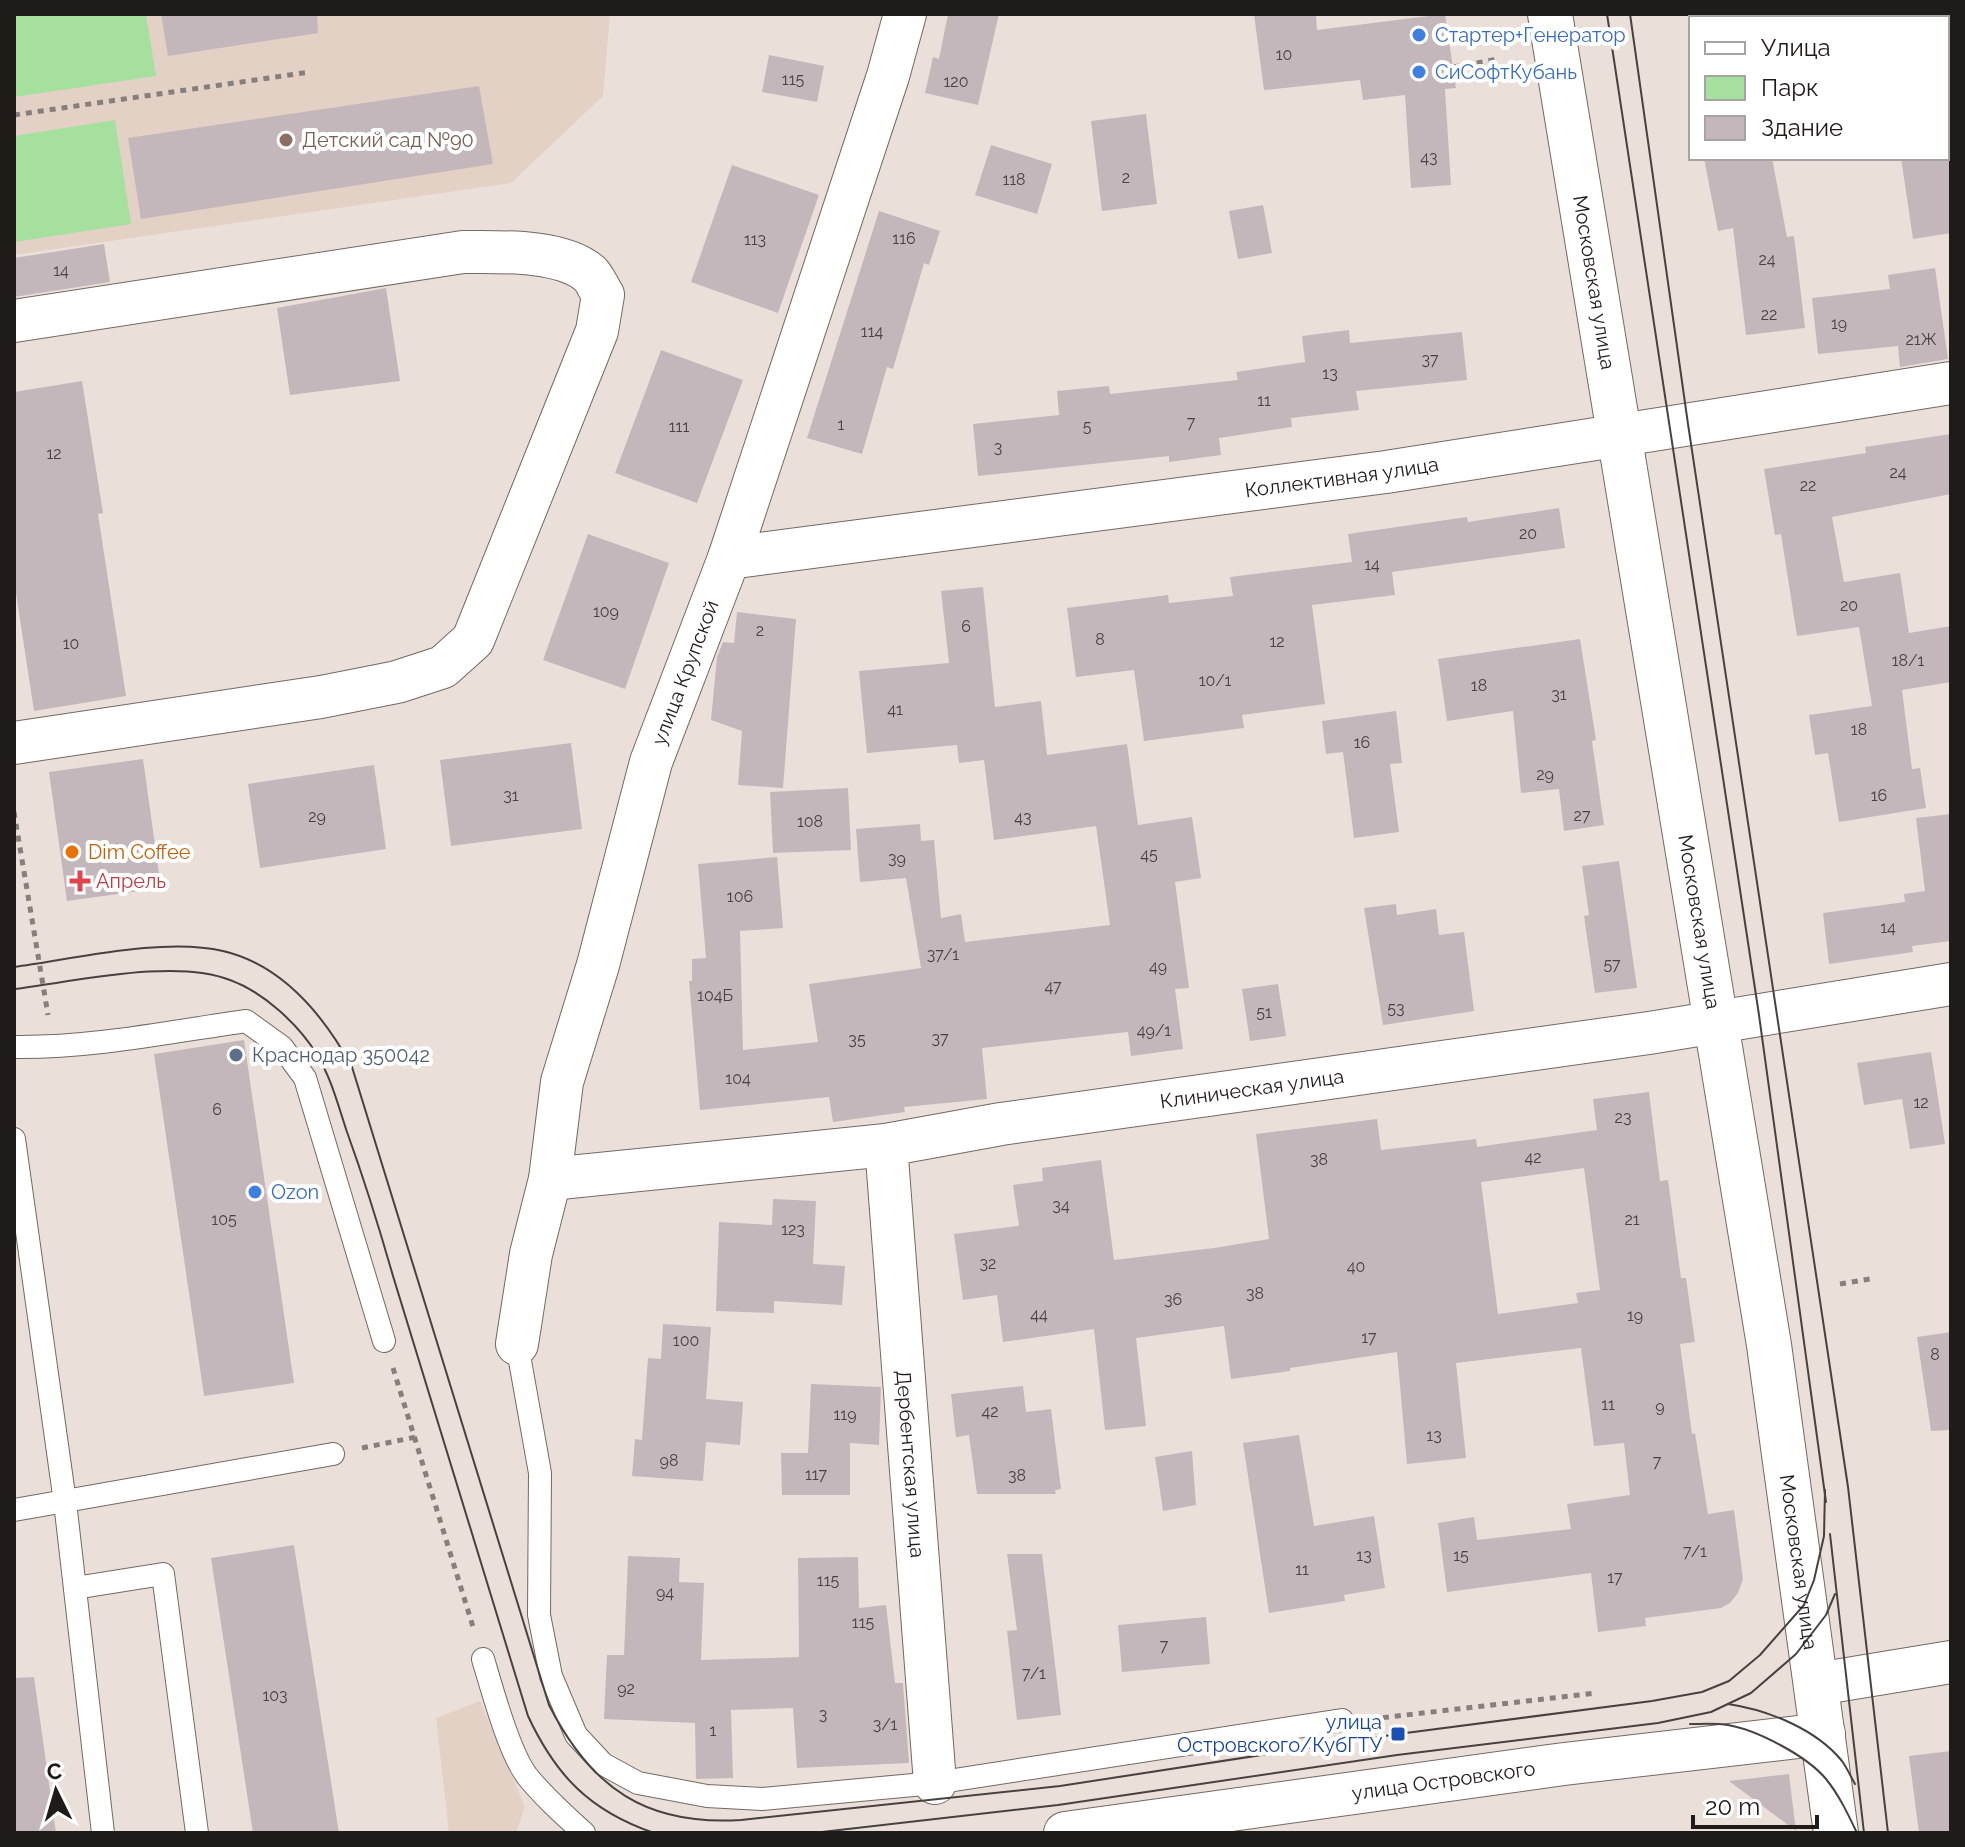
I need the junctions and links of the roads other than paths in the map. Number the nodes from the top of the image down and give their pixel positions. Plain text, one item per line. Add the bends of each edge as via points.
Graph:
1 (905, 14) edge
2 (1550, 14) edge
3 (14, 321) edge
4 (1951, 383) edge
5 (1620, 435) junction
6 (729, 558) junction
7 (14, 743) edge
8 (1951, 984) edge
9 (1715, 1022) junction
10 (14, 1047) edge
11 (14, 1139) edge
12 (886, 1145) junction
13 (550, 1179) junction
14 (384, 1341) road end
15 (517, 1344) joint
16 (333, 1454) road end
17 (65, 1502) junction
18 (14, 1510) edge
19 (75, 1588) junction
20 (483, 1659) road end
21 (1951, 1662) edge
22 (1817, 1684) junction
23 (1350, 1720) road end
24 (1824, 1734) junction
25 (935, 1783) junction
26 (1190, 1824) edge
27 (103, 1833) edge
28 (197, 1833) edge
29 (584, 1833) edge
30 (1065, 1833) edge
31 (1836, 1833) edge

1 - 6 street, улица Крупской
2 - 5 street, Московская улица
3 - 7 street via 463,252 559,259 590,274 603,295 597,331 473,640 443,667 321,697
4 - 5 street, Коллективная улица
5 - 6 street, Коллективная улица via 1386,472
5 - 9 street, Московская улица
6 - 13 street, улица Крупской via 651,762 562,1082
8 - 9 street, Клиническая улица
9 - 12 street, Клиническая улица
9 - 22 street, Московская улица via 1769,1345
10 - 14 lane via 54,1047 246,1021 282,1047 305,1078
11 - 17 lane
12 - 13 street, Клиническая улица
12 - 25 street, Дербентская улица
13 - 15 street, улица Крупской
15 - 25 lane via 540,1473 539,1615 551,1676 576,1735 603,1764 638,1783 707,1796 762,1799
16 - 17 lane
17 - 18 lane
17 - 19 lane
19 - 27 lane
19 - 28 lane via 163,1574
20 - 29 lane via 525,1773
21 - 22 street
22 - 24 street, Московская улица
23 - 25 lane
24 - 26 street, улица Островского via 1564,1764
24 - 31 street, Московская улица
26 - 30 street, улица Островского

